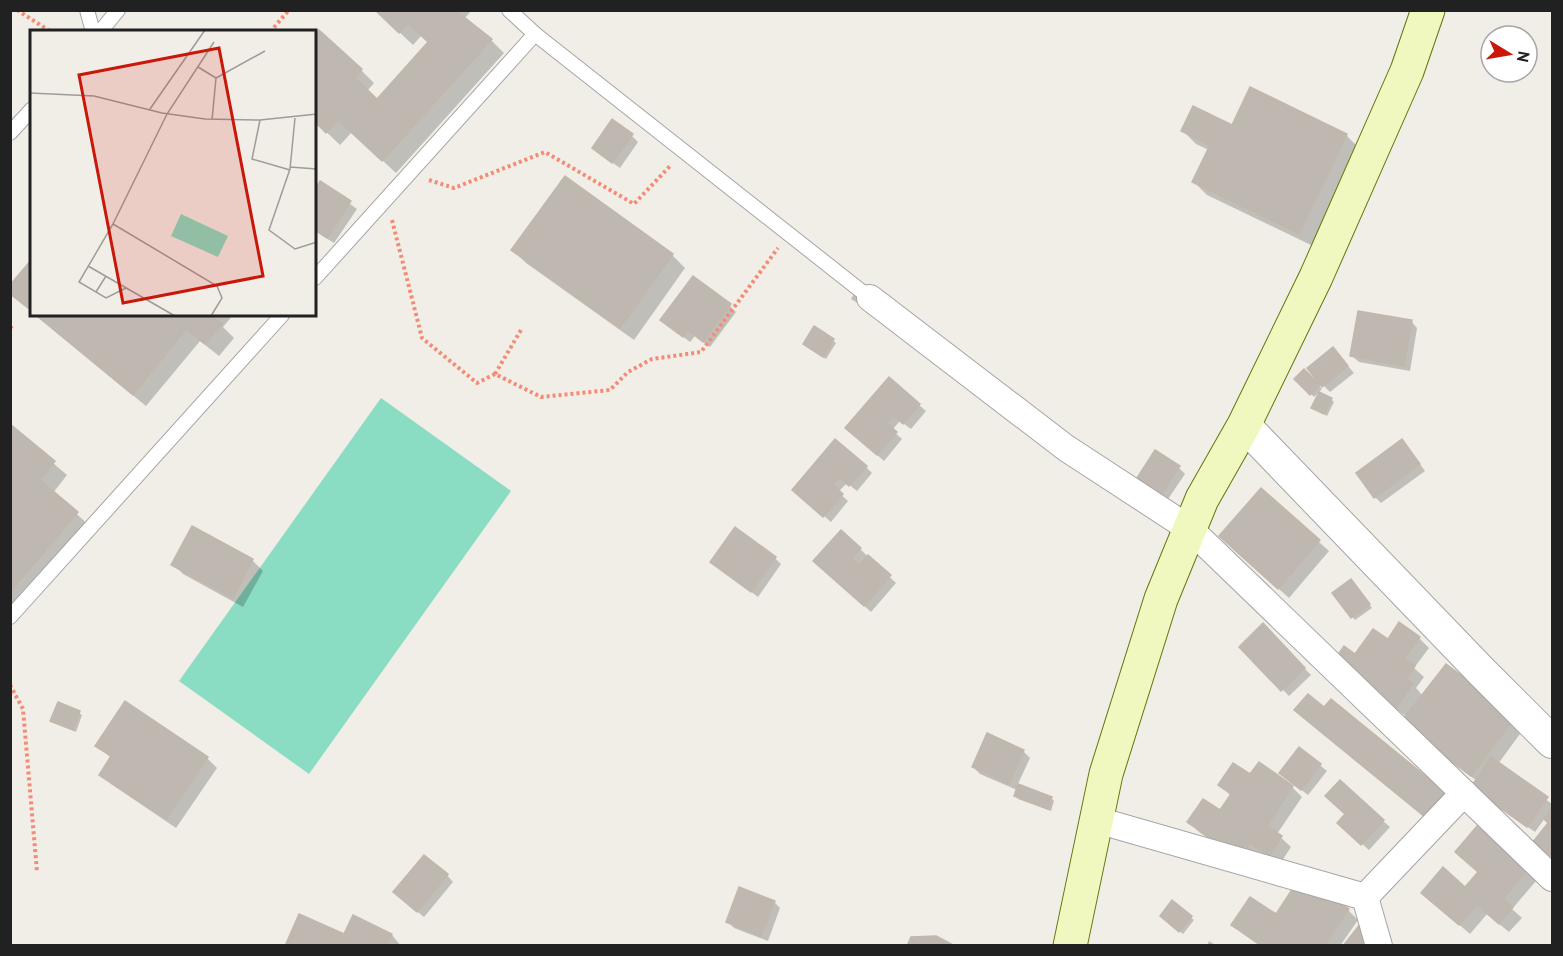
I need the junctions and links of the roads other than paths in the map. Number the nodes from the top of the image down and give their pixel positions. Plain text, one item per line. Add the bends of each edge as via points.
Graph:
1 (87, 10) edge
2 (118, 10) edge
3 (509, 10) edge
4 (1428, 10) edge
5 (92, 30) edge
6 (102, 30) edge
7 (535, 34) junction
8 (30, 112) edge
9 (10, 134) edge
10 (316, 277) edge
11 (870, 298) joint
12 (281, 316) edge
13 (1244, 425) junction
14 (1190, 529) junction
15 (10, 617) edge
16 (1552, 742) edge
17 (1464, 793) junction
18 (1097, 820) junction
19 (1552, 878) edge
20 (1365, 897) junction
21 (1071, 945) edge
22 (1379, 945) edge

1 - 5 lane
2 - 6 lane
3 - 7 lane
4 - 13 main road via 1407,71 1316,277
7 - 10 lane
7 - 11 lane
8 - 9 lane
11 - 14 street via 1066,448
12 - 15 lane
13 - 14 main road via 1202,499
13 - 16 street
14 - 17 street
14 - 18 main road via 1161,599 1106,774
17 - 19 street
17 - 20 street
18 - 20 street
18 - 21 main road
20 - 22 street

